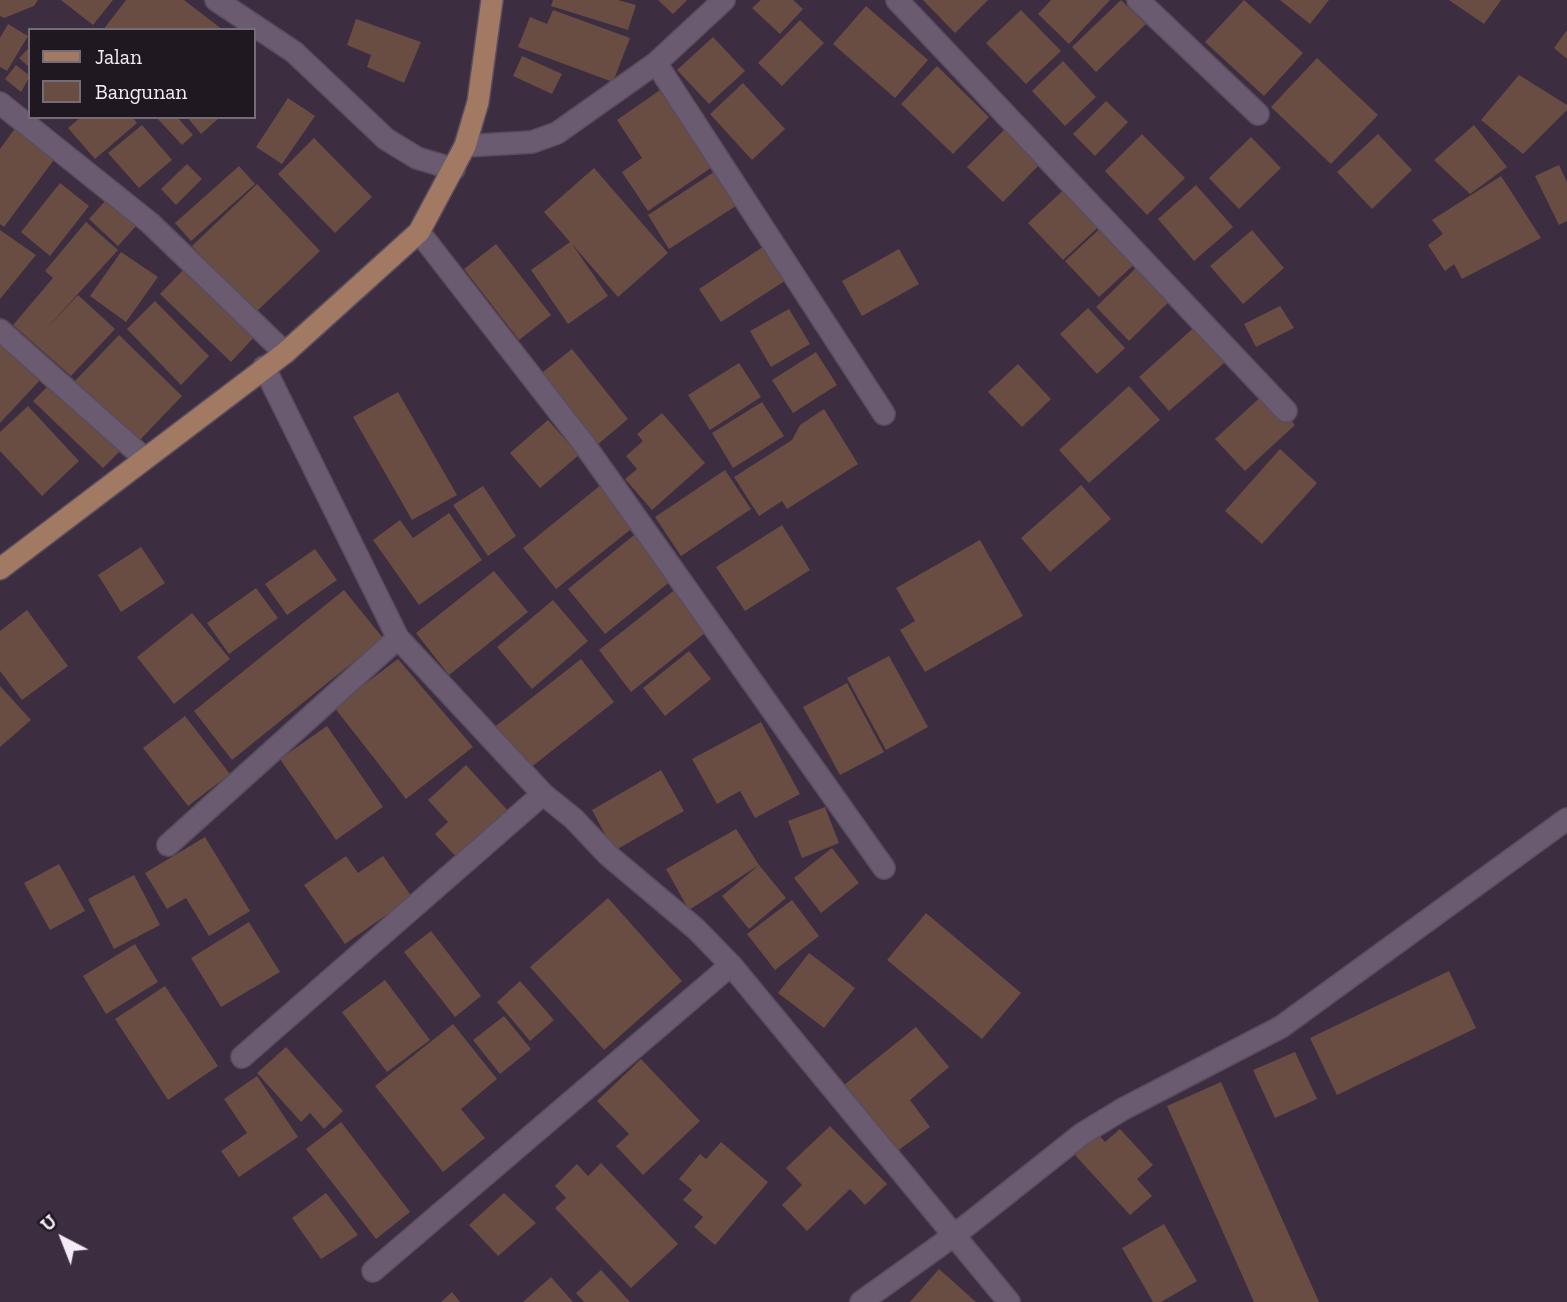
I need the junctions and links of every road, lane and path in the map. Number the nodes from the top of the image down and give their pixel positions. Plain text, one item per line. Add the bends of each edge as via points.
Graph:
1 (216, 0) edge
2 (492, 0) edge
3 (724, 0) edge
4 (897, 0) edge
5 (1138, 0) edge
6 (656, 63) junction
7 (0, 103) edge
8 (1258, 114) dead end
9 (464, 146) junction
10 (454, 169) junction
11 (419, 232) junction
12 (0, 330) edge
13 (285, 353) junction
14 (264, 367) junction
15 (1286, 411) dead end
16 (884, 414) dead end
17 (144, 458) junction
18 (0, 569) edge
19 (398, 638) junction
20 (543, 794) junction
21 (1567, 819) edge
22 (168, 845) dead end
23 (884, 868) dead end
24 (731, 965) junction
25 (242, 1057) dead end
26 (956, 1234) junction
27 (373, 1271) dead end
28 (861, 1302) edge
29 (1009, 1302) edge

1 - 10 street via 294,52 386,139 418,158
2 - 9 main road via 478,102
3 - 6 street
4 - 15 street
5 - 8 street
6 - 9 street via 545,139
6 - 16 street
7 - 13 street via 144,218
9 - 10 main road
10 - 11 main road
11 - 13 main road
11 - 23 street via 576,433
12 - 17 street
13 - 14 main road
14 - 17 main road
14 - 19 street
17 - 18 main road
19 - 20 street
19 - 22 street
20 - 24 street
20 - 25 street
21 - 26 street via 1281,1027 1082,1134
24 - 26 street
24 - 27 street
26 - 28 street
26 - 29 street

